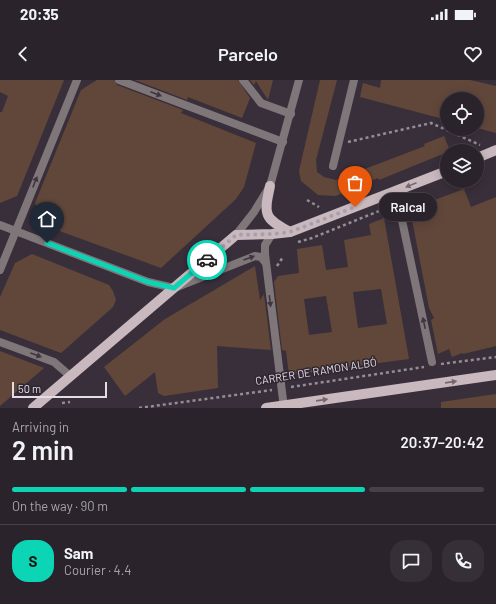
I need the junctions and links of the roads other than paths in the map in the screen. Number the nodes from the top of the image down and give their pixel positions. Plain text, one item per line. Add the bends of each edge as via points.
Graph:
1 (77, 80) edge
2 (119, 80) edge
3 (243, 80) edge
4 (299, 80) edge
5 (354, 80) edge
6 (291, 114) junction
7 (283, 142) junction
8 (496, 150) edge
9 (484, 155) edge
10 (333, 166) dead end
11 (440, 173) edge
12 (270, 186) junction
13 (396, 192) junction
14 (0, 225) edge
15 (15, 231) junction
16 (290, 232) junction
17 (272, 234) junction
18 (236, 235) junction
19 (265, 262) junction
20 (0, 270) edge
21 (174, 288) junction
22 (0, 342) edge
23 (433, 364) road end
24 (496, 375) edge
25 (69, 376) junction
26 (284, 407) edge
27 (33, 408) edge
28 (266, 408) edge

15 -> 1 street
2 -> 7 street
3 - 6 street via 261,103
4 - 6 street
5 - 10 street
6 - 7 street
7 - 12 street
8 - 9 main road
11 -> 13 main road
12 - 16 main road via 265,205 266,213 273,222
12 - 18 street
13 - 16 main road
23 -> 13 street
14 - 15 street
15 - 20 street
15 - 21 street via 148,282
16 - 17 main road
17 - 18 main road
17 - 19 street via 265,245
18 - 21 main road
21 -> 19 street via 255,256 262,257
19 -> 26 street
21 - 25 main road
22 -> 25 street via 54,362
26 -> 24 main road
25 - 27 main road
26 - 28 main road

